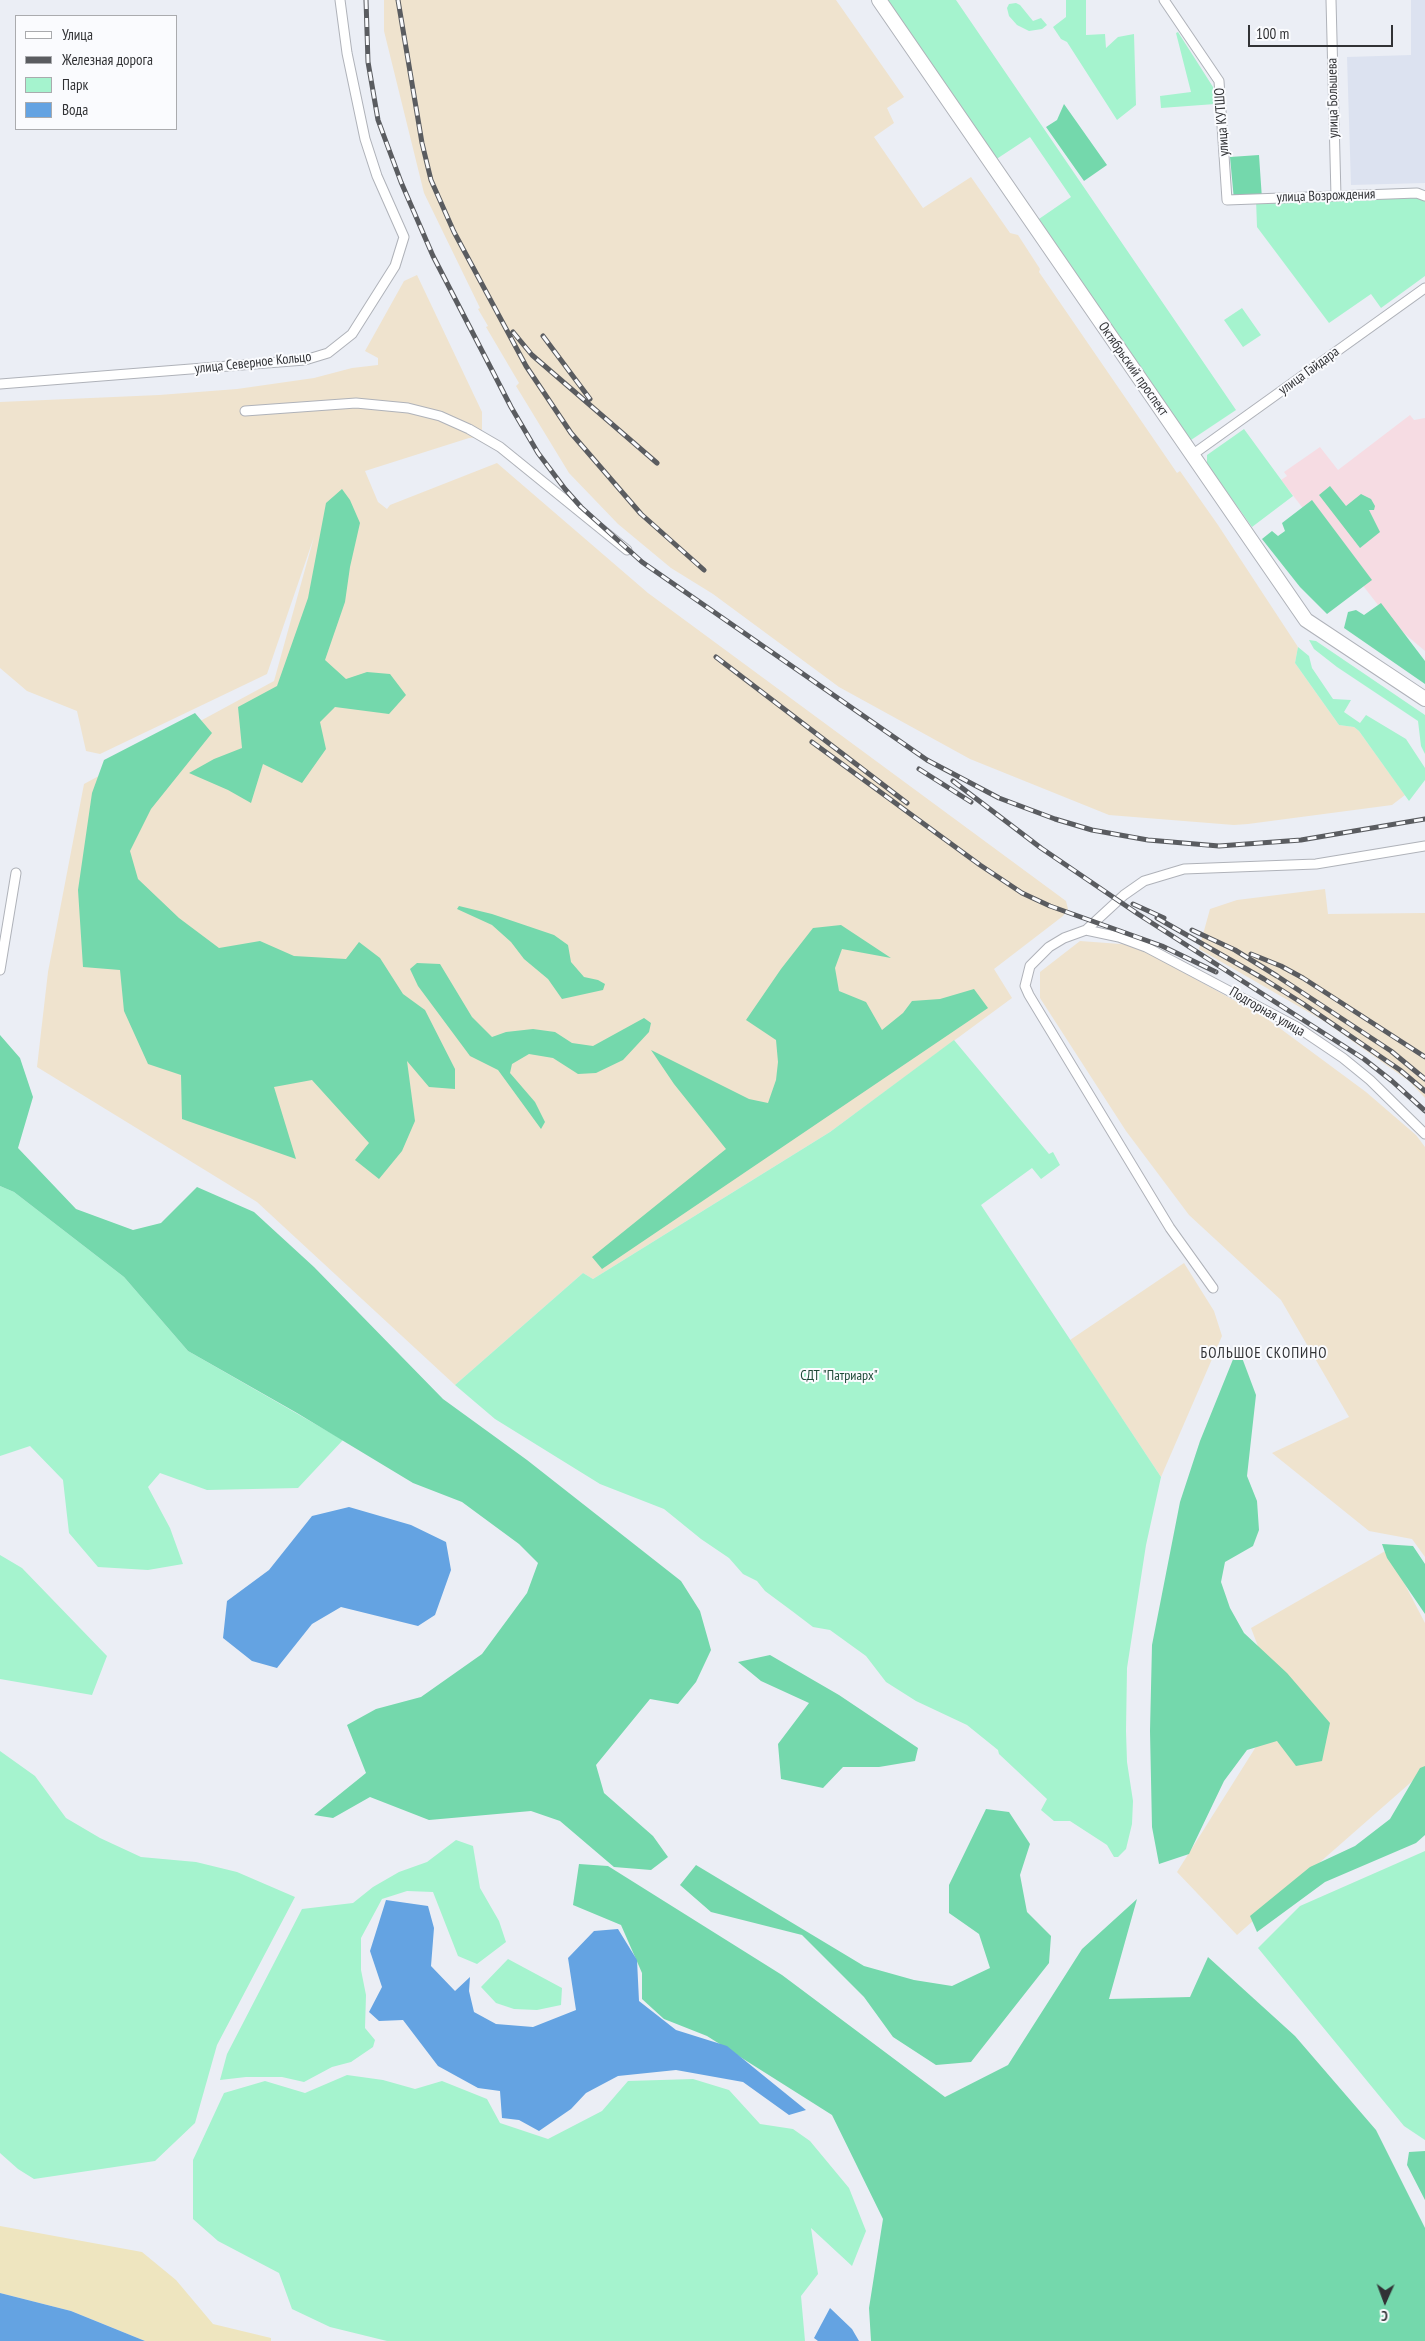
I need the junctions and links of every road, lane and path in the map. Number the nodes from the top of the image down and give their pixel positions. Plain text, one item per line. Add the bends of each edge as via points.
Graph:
1 (340, 0) edge
2 (879, 0) edge
3 (1164, 0) edge
4 (1331, 0) edge
5 (1336, 196) junction
6 (1425, 196) edge
7 (1227, 200) joint
8 (1425, 288) edge
9 (0, 384) edge
10 (246, 411) dead end
11 (1192, 455) junction
12 (627, 550) dead end
13 (1425, 699) edge
14 (1425, 846) edge
15 (16, 874) dead end
16 (1086, 930) junction
17 (0, 970) edge
18 (1425, 1134) edge
19 (1213, 1288) dead end

1 - 9 street, улица Северное Кольцо via 365,139 377,176 404,237 395,266 352,334 328,352 305,360
2 - 11 main road, Октябрьский проспект
3 - 7 street, улица КУТШО via 1220,82
4 - 5 street, улица Большева
5 - 6 street, улица Возрождения via 1417,193
5 - 7 street, улица Возрождения
8 - 11 street, улица Гайдара
10 - 12 street via 356,402 408,408 440,416 500,448
11 - 13 main road, Октябрьский проспект via 1306,620
14 - 16 street via 1316,864 1184,869 1144,880
15 - 17 street
16 - 18 street, Подгорная улица via 1146,946 1297,1027 1370,1080
16 - 19 street via 1064,938 1035,960 1026,976 1029,995 1170,1228

